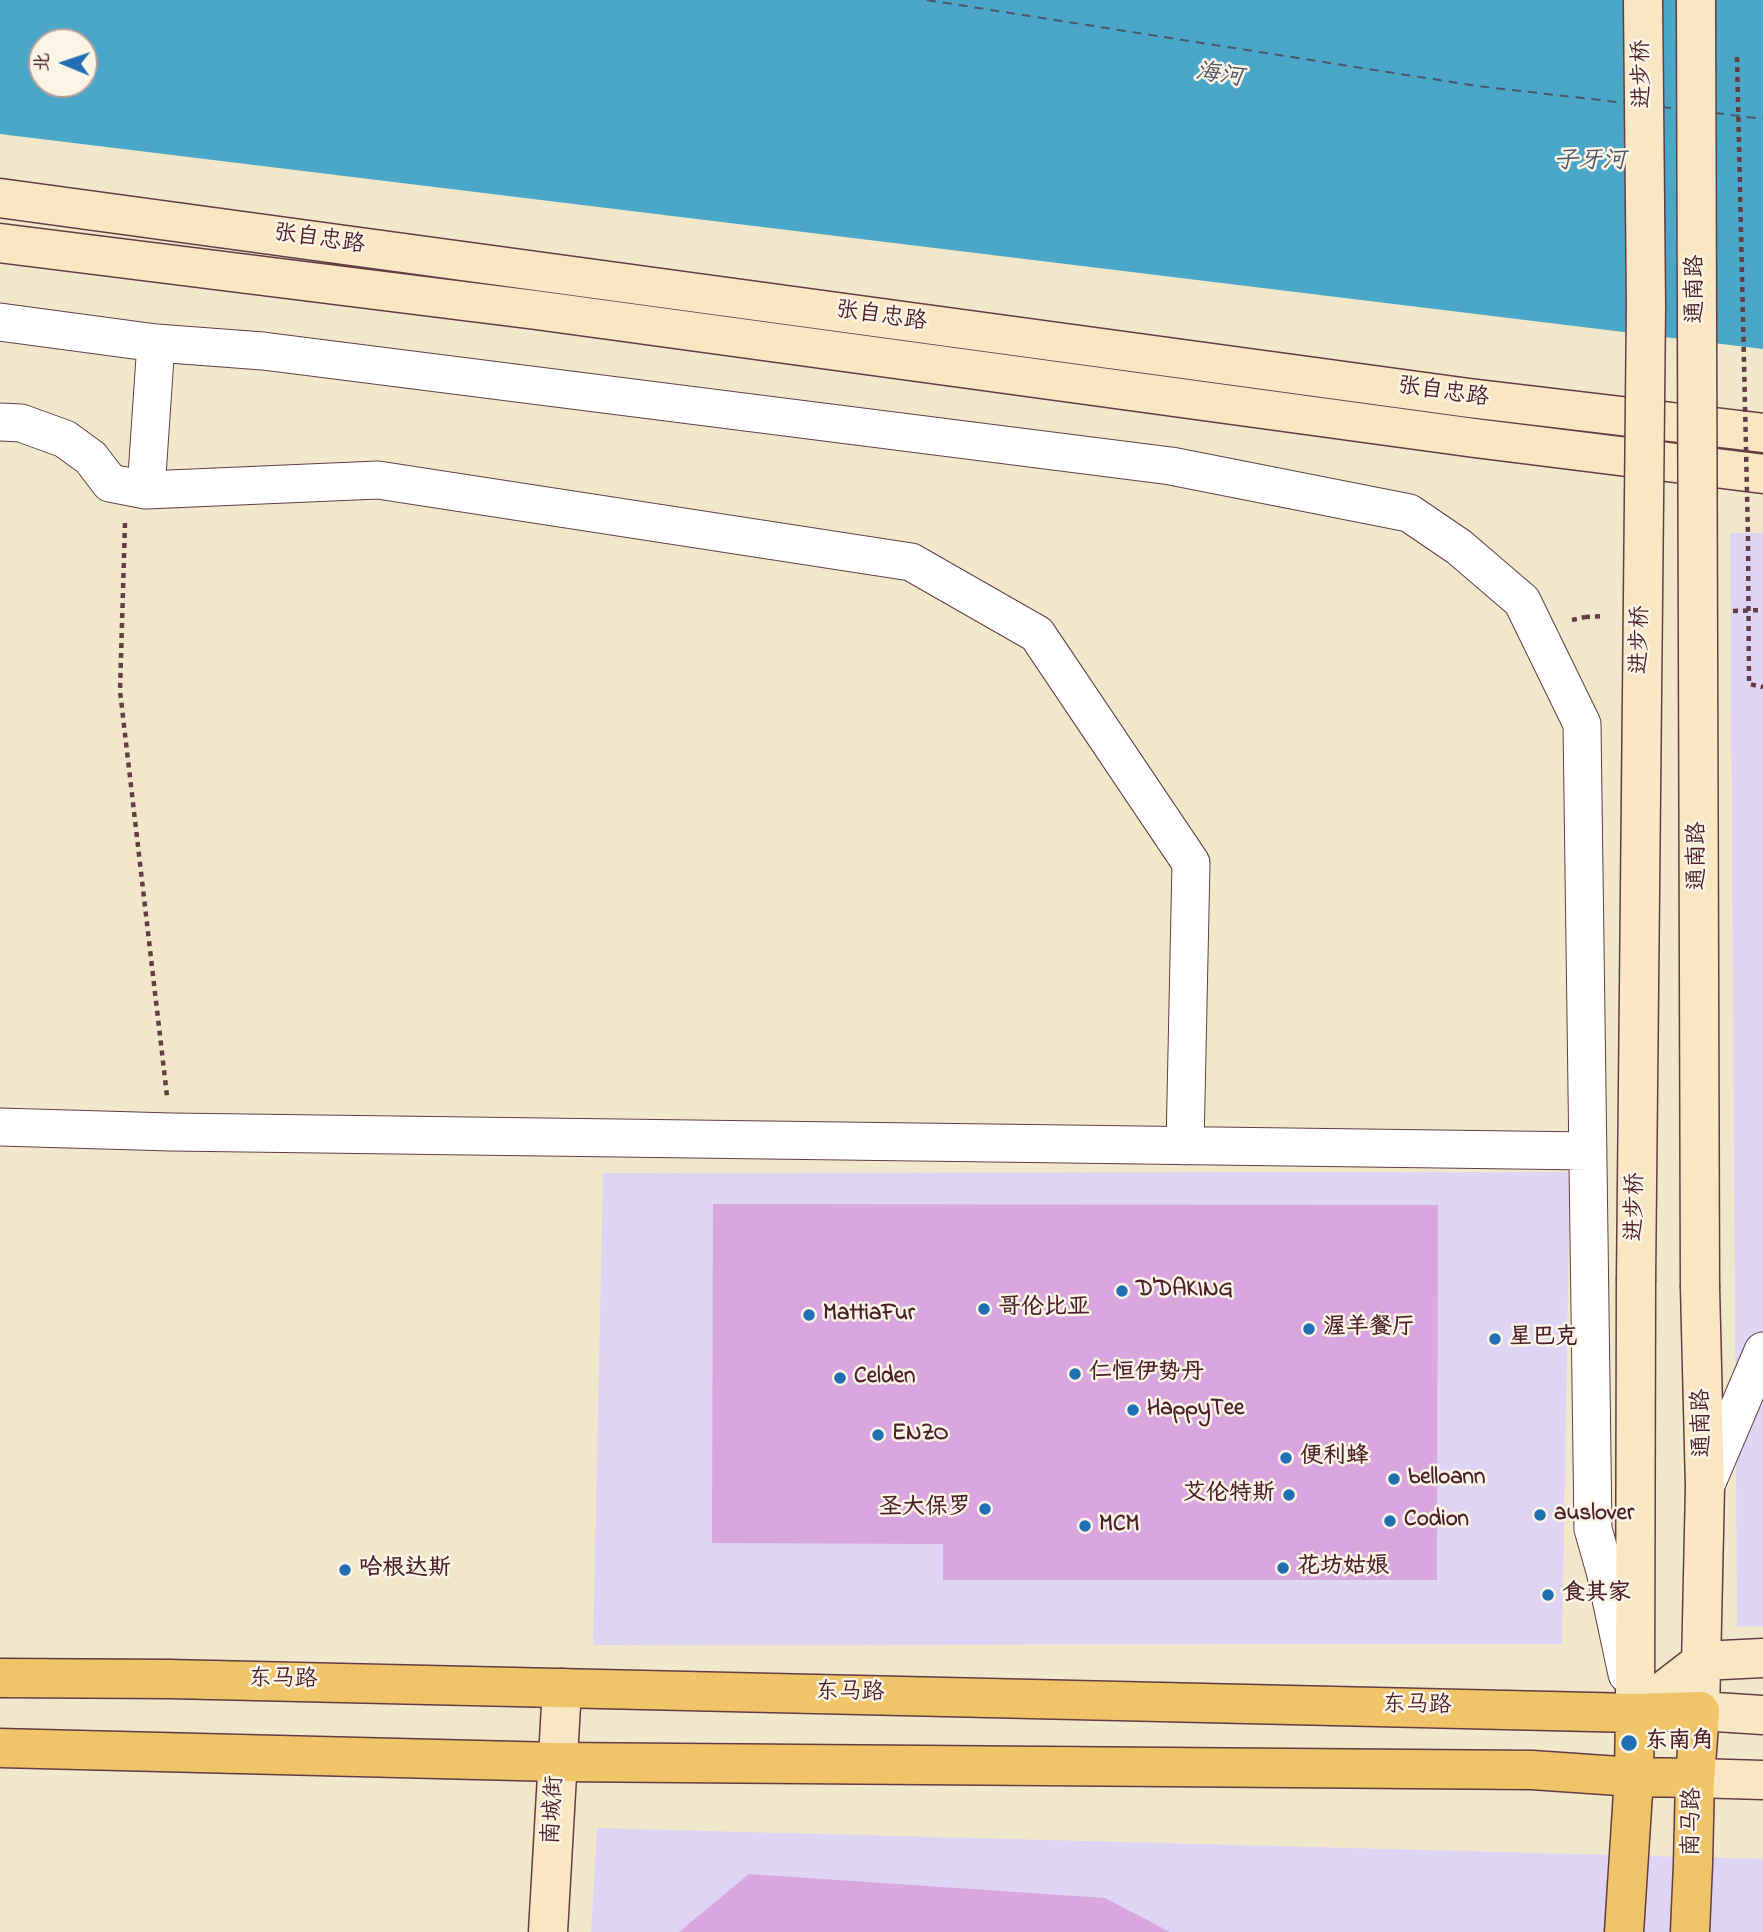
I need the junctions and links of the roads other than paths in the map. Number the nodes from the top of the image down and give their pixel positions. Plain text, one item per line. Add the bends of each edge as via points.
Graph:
1 (1643, 0) edge
2 (1696, 0) edge
3 (0, 198) edge
4 (0, 243) edge
5 (0, 322) edge
6 (156, 343) junction
7 (0, 422) edge
8 (1763, 433) edge
9 (1763, 474) edge
10 (136, 488) junction
11 (0, 1127) edge
12 (1185, 1146) junction
13 (1588, 1151) junction
14 (1763, 1351) edge
15 (1705, 1488) junction
16 (1763, 1658) edge
17 (1702, 1661) junction
18 (0, 1678) edge
19 (562, 1688) junction
20 (1700, 1711) junction
21 (1635, 1713) junction
22 (1763, 1715) edge
23 (0, 1748) edge
24 (557, 1762) junction
25 (1634, 1777) junction
26 (1695, 1778) junction
27 (1763, 1780) edge
28 (548, 1932) edge
29 (1624, 1932) edge
30 (1690, 1932) edge

1 - 21 street, 进步桥, bridge via 1646,305
2 - 15 street, 通南路, bridge via 1700,1288
3 - 8 street, 张自忠路 via 1469,398
4 - 9 street, 张自忠路
5 - 6 street
6 - 10 street
6 - 13 street via 263,351 1171,466 1409,513 1460,547 1522,601 1582,724
7 - 10 street via 21,423 65,439 91,458 110,483
10 - 12 street via 378,480 911,562 1037,634 1191,863
11 - 12 street
12 - 13 street
13 - 21 street via 1593,1529
14 - 15 street
15 - 17 street, 通南路
16 - 17 street
17 - 20 street, 通南路
17 - 21 street
18 - 19 main road, 东马路
19 - 21 main road, 东马路
19 - 24 street, 南城街
20 - 21 main road, 东马路
20 - 22 street
20 - 26 main road, 南马路
21 - 25 main road
23 - 24 main road
24 - 25 main road via 1532,1770
24 - 28 street, 南城街
25 - 26 main road
25 - 29 main road
26 - 27 street
26 - 30 main road, 南马路

